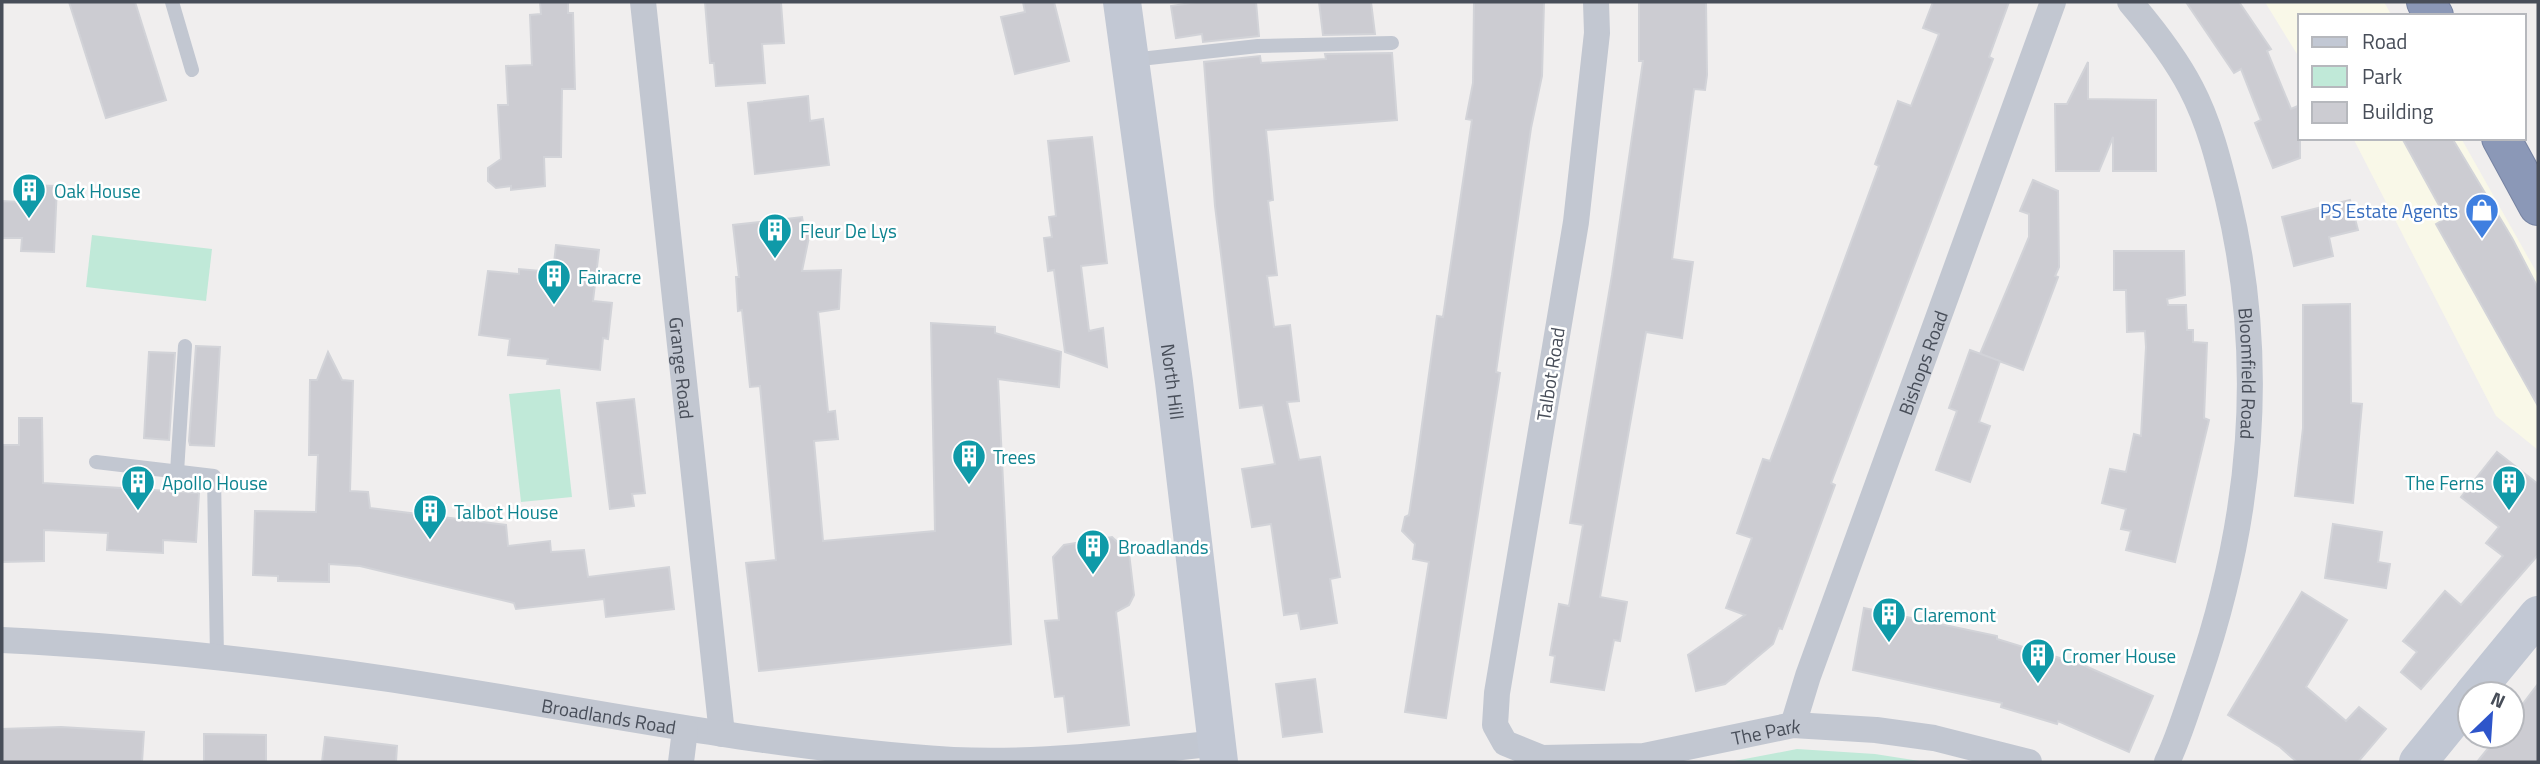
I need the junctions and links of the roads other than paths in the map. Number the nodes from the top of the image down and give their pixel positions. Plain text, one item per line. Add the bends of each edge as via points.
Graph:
1 (172, 2) edge
2 (643, 2) edge
3 (1122, 2) edge
4 (1596, 2) edge
5 (2053, 2) edge
6 (2130, 2) edge
7 (1392, 43) dead end
8 (1130, 60) junction
9 (192, 70) dead end
10 (2502, 140) edge
11 (2533, 182) edge
12 (185, 346) dead end
13 (96, 462) dead end
14 (177, 472) junction
15 (2538, 615) edge
16 (2, 640) edge
17 (217, 656) junction
18 (2485, 680) edge
19 (2456, 715) edge
20 (1793, 725) junction
21 (685, 730) junction
22 (722, 734) junction
23 (1505, 743) joint
24 (1218, 752) edge
25 (681, 762) edge
26 (2029, 762) edge
27 (2167, 762) edge
28 (2418, 762) edge

1 - 9 lane
2 - 22 street, Grange Road
3 - 8 main road, North Hill
4 - 23 street, Talbot Road via 1597,33 1576,222 1497,693 1495,725
5 - 20 street, Bishops Road
6 - 27 street, Bloomfield Road via 2159,36 2192,89 2218,158 2242,258 2250,334 2250,437 2235,550 2216,625
7 - 8 lane via 1258,46
8 - 24 main road, North Hill
10 - 11 highway
12 - 14 lane
13 - 14 lane
14 - 17 lane via 214,476
15 - 18 main road
16 - 17 street, Broadlands Road
17 - 21 street, Broadlands Road via 383,678
19 - 28 main road
20 - 23 street, The Park via 1644,756 1542,758
20 - 26 street, The Park via 1934,738
21 - 22 street, Broadlands Road
21 - 25 street
22 - 24 street, Broadlands Road via 954,761

